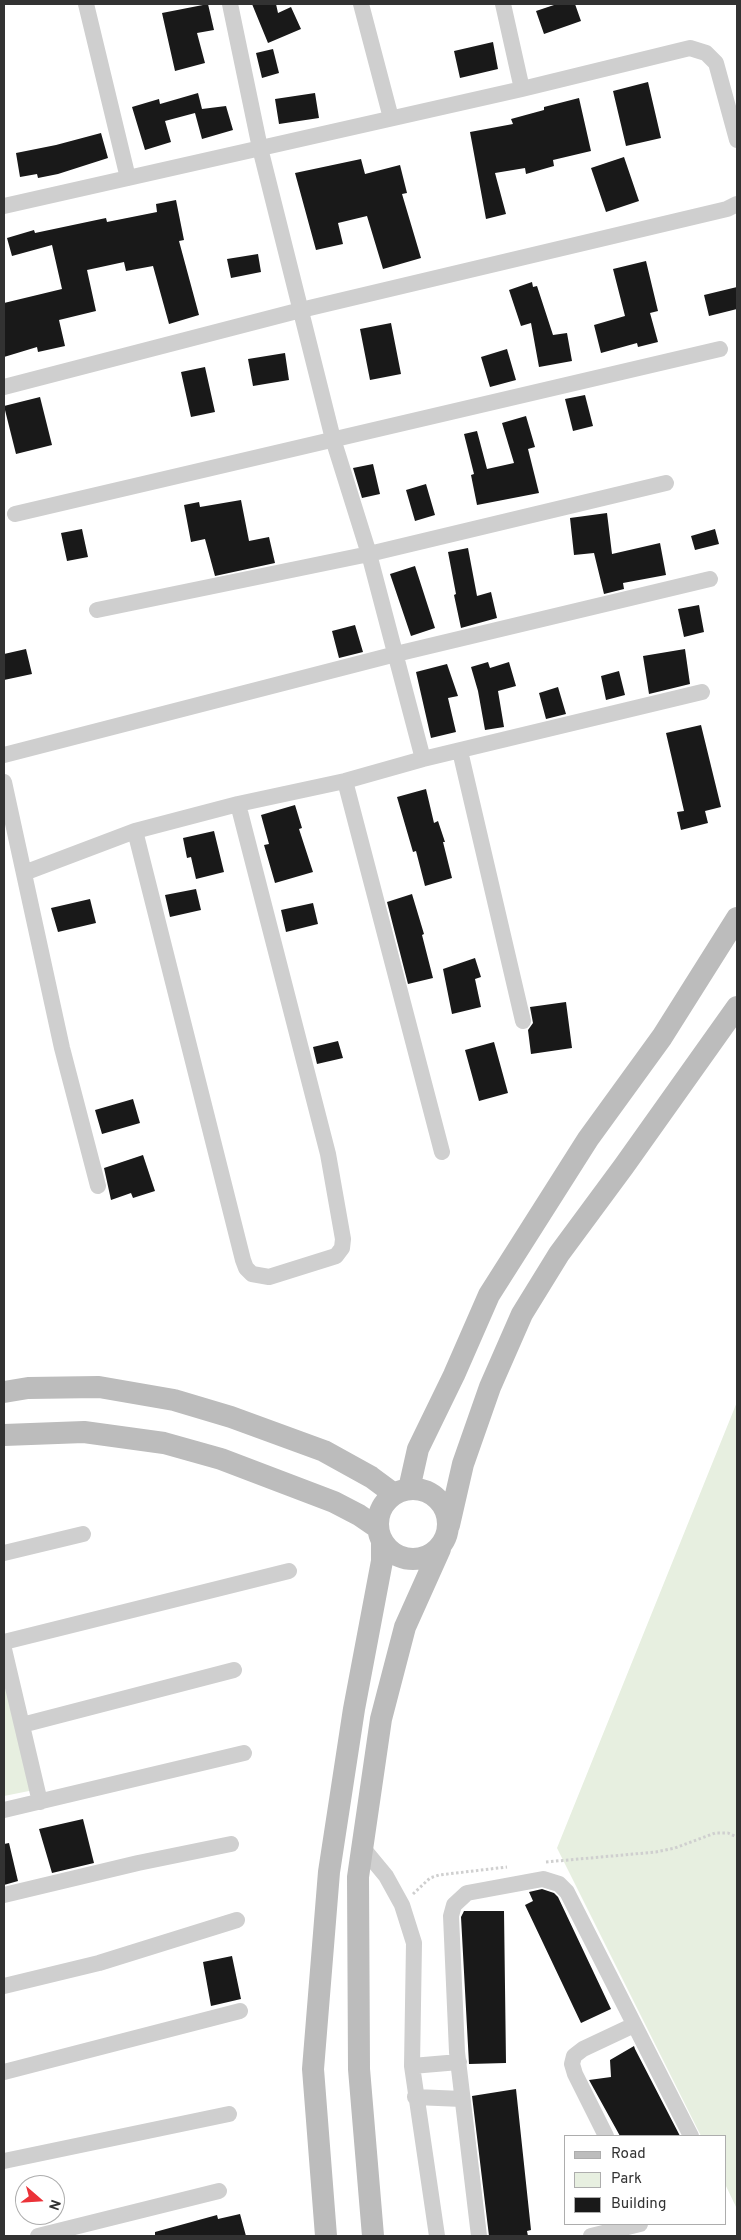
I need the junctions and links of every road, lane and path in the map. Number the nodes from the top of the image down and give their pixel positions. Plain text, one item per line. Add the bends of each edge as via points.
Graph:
1 (86, 4) edge
2 (230, 4) edge
3 (361, 4) edge
4 (503, 4) edge
5 (522, 89) junction
6 (391, 118) junction
7 (737, 140) edge
8 (260, 148) junction
9 (128, 178) junction
10 (737, 204) edge
11 (4, 206) edge
12 (301, 310) junction
13 (720, 350) dead end
14 (4, 388) edge
15 (333, 439) junction
16 (666, 483) dead end
17 (14, 514) dead end
18 (368, 554) junction
19 (710, 579) dead end
20 (97, 610) dead end
21 (396, 654) junction
22 (702, 692) dead end
23 (460, 751) junction
24 (4, 755) edge
25 (423, 759) junction
26 (345, 781) junction
27 (4, 782) edge
28 (238, 804) junction
29 (135, 832) junction
30 (24, 873) junction
31 (737, 918) edge
32 (737, 1007) edge
33 (523, 1021) dead end
34 (442, 1152) dead end
35 (98, 1186) dead end
36 (4, 1392) edge
37 (4, 1434) edge
38 (401, 1492) junction
39 (449, 1525) junction
40 (83, 1534) dead end
41 (380, 1536) junction
42 (440, 1548) junction
43 (4, 1553) edge
44 (289, 1571) dead end
45 (4, 1642) edge
46 (4, 1649) edge
47 (234, 1670) dead end
48 (22, 1725) junction
49 (244, 1753) dead end
50 (40, 1802) junction
51 (4, 1810) edge
52 (737, 1837) edge
53 (231, 1844) dead end
54 (362, 1847) junction
55 (543, 1862) dead end
56 (515, 1866) dead end
57 (4, 1894) edge
58 (402, 1905) junction
59 (237, 1920) dead end
60 (4, 1986) edge
61 (240, 2011) dead end
62 (634, 2025) junction
63 (458, 2062) junction
64 (412, 2066) junction
65 (4, 2072) edge
66 (415, 2097) junction
67 (462, 2099) junction
68 (229, 2114) dead end
69 (606, 2135) edge
70 (691, 2135) edge
71 (4, 2161) edge
72 (219, 2191) dead end
73 (636, 2225) edge
74 (38, 2236) edge
75 (326, 2236) edge
76 (372, 2236) edge
77 (437, 2236) edge
78 (479, 2236) edge
79 (591, 2236) edge

1 - 9 street
2 - 8 street
3 - 6 street
4 - 5 street
5 - 6 street
5 - 7 street via 690,48 706,53 716,62
6 - 8 street
8 - 9 street
8 - 12 street
9 - 11 street
10 - 12 street
12 - 14 street
12 - 15 street
13 - 15 street
15 - 17 street
15 - 18 street
16 - 18 street
18 - 20 street
18 - 21 street
19 - 21 street
21 - 24 street
21 - 25 street
22 - 23 street
23 - 25 street
23 - 33 street
25 - 26 street
26 - 28 street
26 - 34 street
27 - 30 street
28 - 29 street
28 - 29 street via 328,1154 343,1239 342,1248 336,1256 269,1277 252,1274 243,1260
29 - 30 street
30 - 35 street via 62,1048
31 - 38 street via 662,1037 588,1139 488,1295
32 - 39 street via 559,1254 522,1314 475,1430
36 - 38 street via 28,1388 99,1387 174,1400 324,1450
37 - 41 street via 84,1432 164,1443 221,1459 325,1499 359,1515
38 - 39 street via 425,1490 446,1510
38 - 41 street via 382,1506 378,1517
39 - 42 street
40 - 43 street
41 - 42 street via 394,1555 409,1560 428,1558
41 - 75 street via 382,1561 354,1709 330,1872 313,2069
42 - 54 street via 405,1628 381,1719
44 - 45 street
46 - 48 street
47 - 48 street
48 - 50 street
49 - 50 street
50 - 51 street
52 - 55 path via 715,1833 656,1852
53 - 57 street
54 - 58 street via 386,1876
54 - 76 street via 358,1877 359,2069
56 - 58 path via 439,1875 426,1882
58 - 64 street via 414,1943
59 - 60 street via 99,1963
61 - 65 street
62 - 63 street via 567,1892 559,1884 543,1879 478,1890 467,1893 454,1905 451,1916
62 - 69 street via 574,2056 575,2074
62 - 70 street
63 - 64 street
63 - 67 street
64 - 66 street
66 - 67 street
66 - 77 street
67 - 78 street
68 - 71 street
72 - 74 street
73 - 79 street

